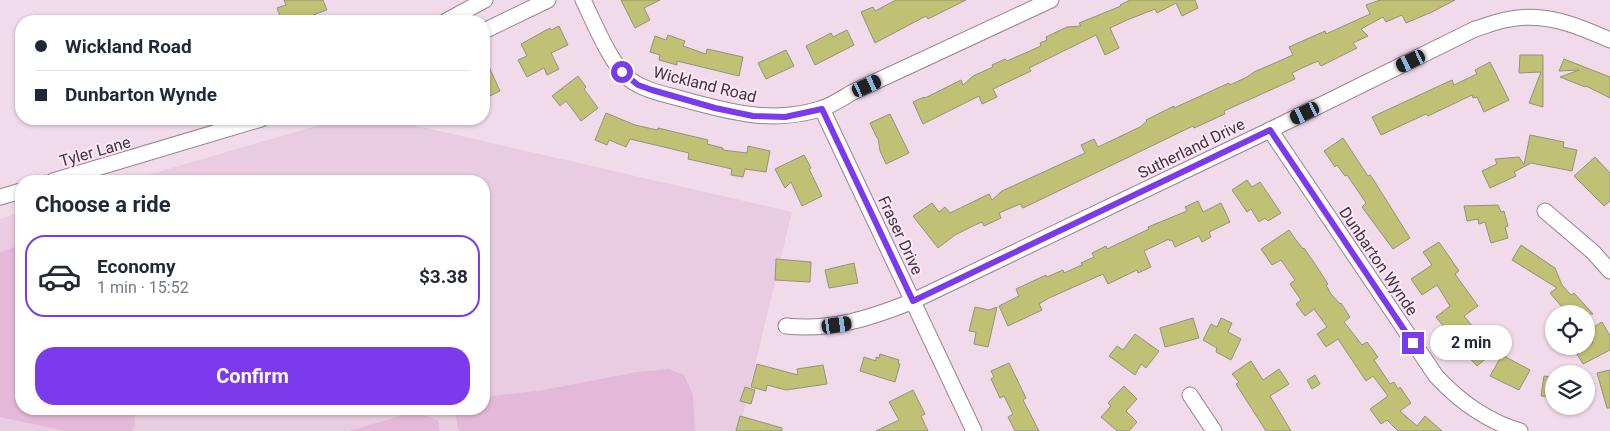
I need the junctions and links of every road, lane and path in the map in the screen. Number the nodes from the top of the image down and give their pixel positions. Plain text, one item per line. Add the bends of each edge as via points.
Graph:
1 (486, 0) edge
2 (548, 0) edge
3 (583, 0) edge
4 (1051, 0) edge
5 (457, 15) edge
6 (498, 24) junction
7 (490, 28) edge
8 (1610, 40) edge
9 (822, 109) junction
10 (242, 125) edge
11 (1270, 130) junction
12 (73, 175) edge
13 (15, 193) edge
14 (0, 197) edge
15 (1545, 211) dead end
16 (1610, 271) edge
17 (913, 301) junction
18 (786, 326) dead end
19 (1190, 395) dead end
20 (974, 431) edge
21 (1214, 431) edge
22 (1520, 431) edge

1 - 5 street
1 - 6 street
2 - 6 street
3 - 9 street, Wickland Road via 614,61 638,85 753,116 785,117
4 - 9 street, Wickland Road
6 - 7 street
8 - 11 street, Sutherland Drive via 1562,21 1530,17 1505,20 1476,29
9 - 17 street, Fraser Drive
10 - 12 street, Tyler Lane
11 - 17 street, Sutherland Drive
11 - 22 street, Dunbarton Wynde via 1436,376 1477,412
13 - 14 street
15 - 16 street
17 - 18 street, Sutherland Drive via 848,324 805,328
17 - 20 street, Fraser Drive
19 - 21 street

